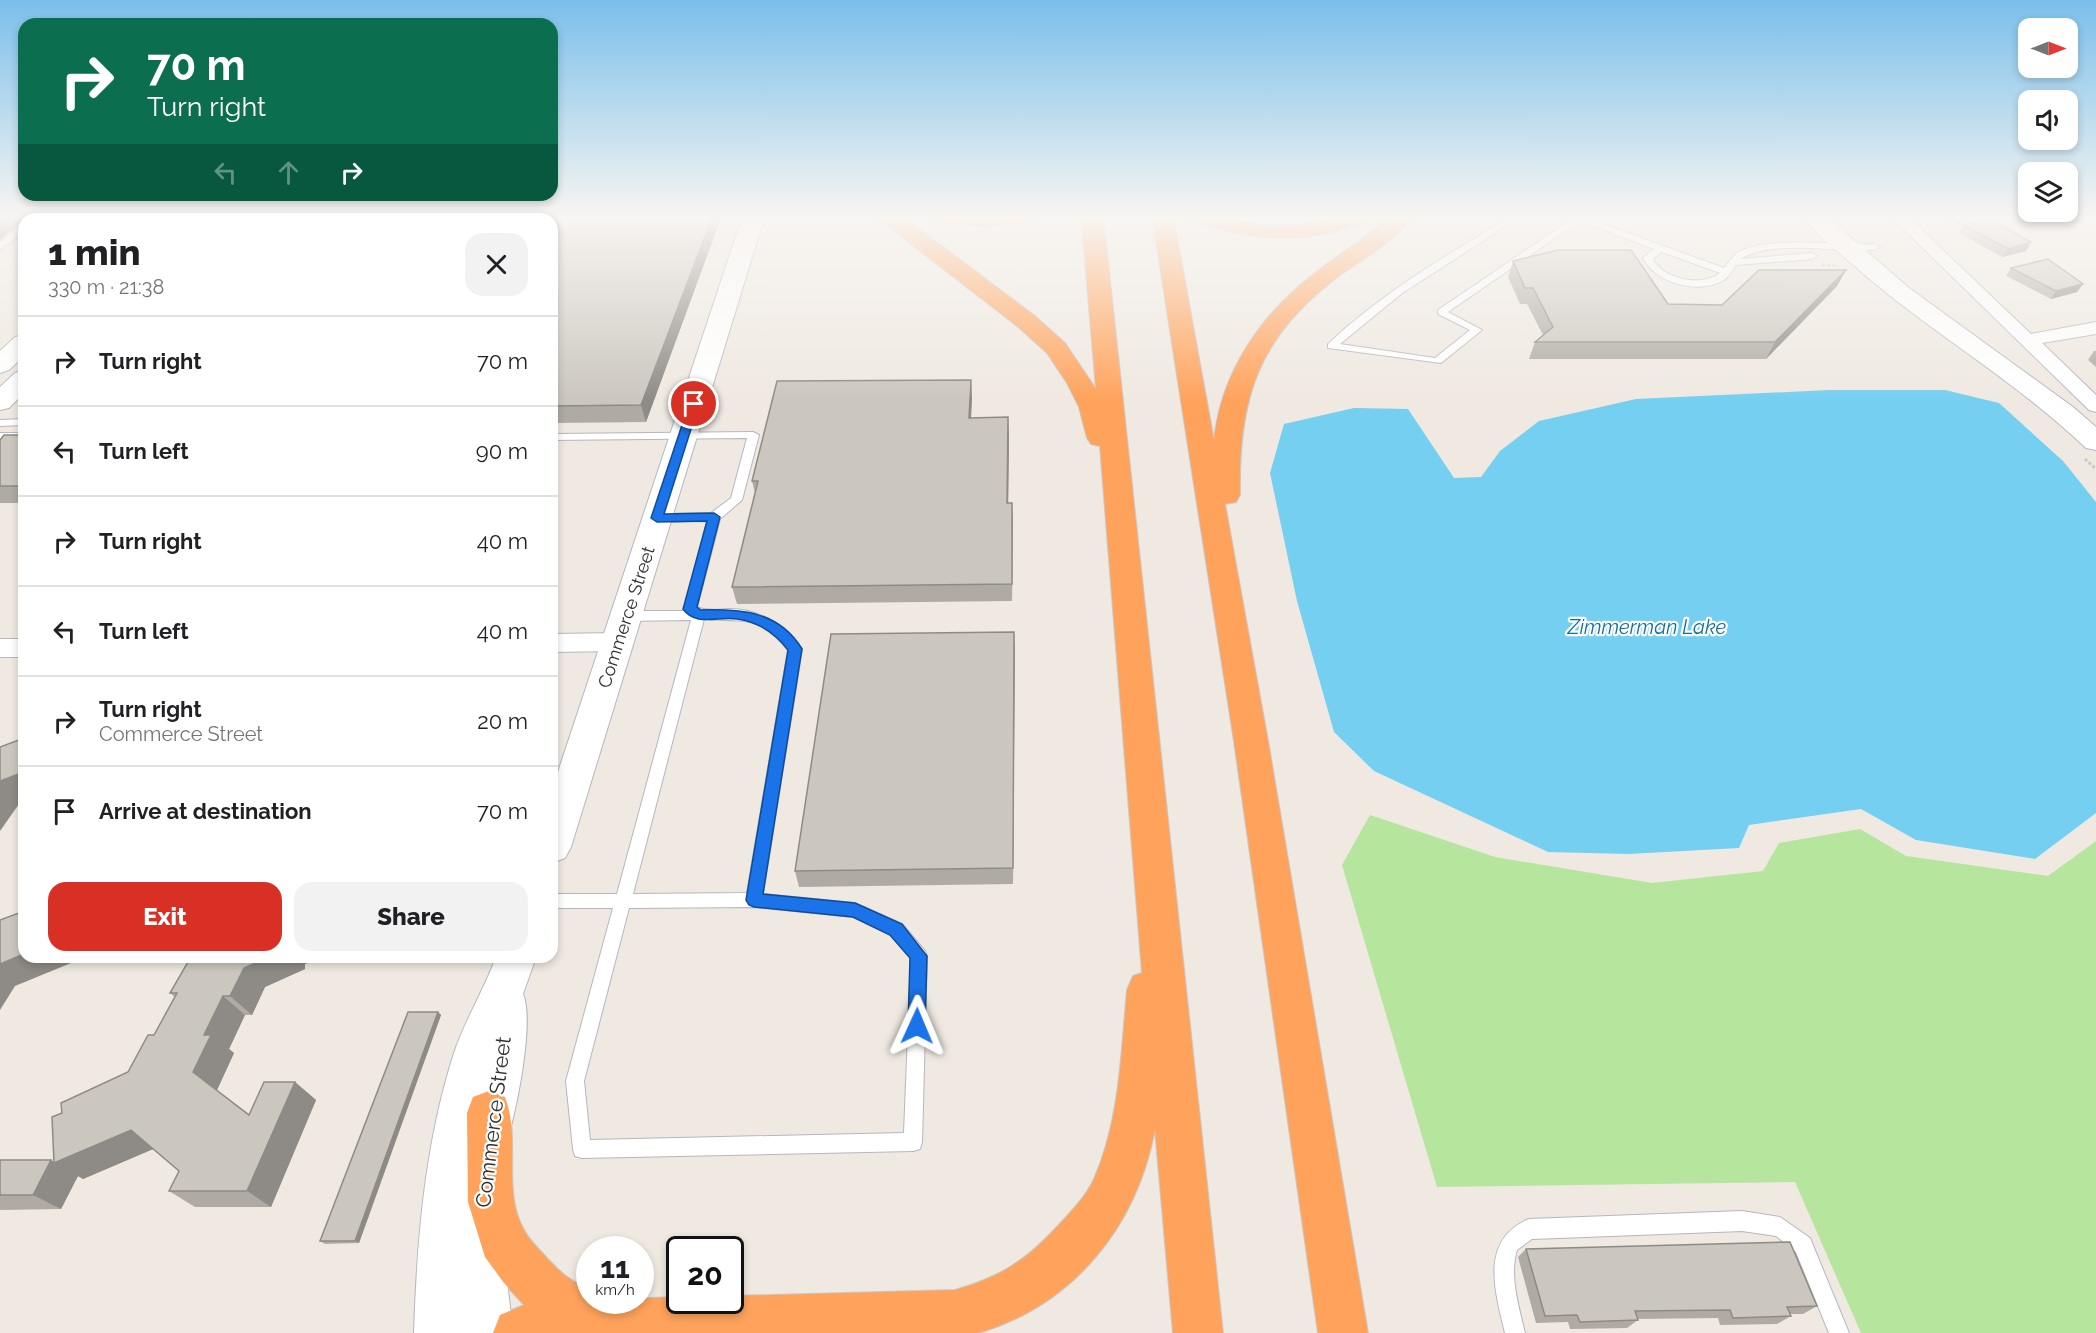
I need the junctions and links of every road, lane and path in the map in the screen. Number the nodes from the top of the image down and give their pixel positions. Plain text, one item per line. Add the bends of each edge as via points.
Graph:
1 (734, 277) edge
2 (969, 277) edge
3 (1098, 277) edge
4 (1173, 277) edge
5 (1324, 277) edge
6 (1422, 277) edge
7 (1490, 277) edge
8 (1665, 277) edge
9 (1722, 277) edge
10 (1874, 277) edge
11 (1911, 277) edge
12 (1962, 277) edge
13 (2096, 328) edge
14 (2027, 340) junction
15 (18, 348) edge
16 (0, 365) edge
17 (18, 384) edge
18 (2030, 387) junction
19 (0, 402) edge
20 (2096, 406) edge
21 (18, 422) edge
22 (0, 423) edge
23 (0, 436) edge
24 (18, 436) edge
25 (684, 436) junction
26 (558, 437) edge
27 (2096, 442) edge
28 (714, 517) junction
29 (657, 518) junction
30 (1124, 544) junction
31 (699, 615) junction
32 (622, 629) junction
33 (558, 642) edge
34 (0, 648) edge
35 (18, 648) edge
36 (1251, 741) junction
37 (558, 828) edge
38 (1152, 874) junction
39 (621, 900) junction
40 (754, 900) junction
41 (558, 901) edge
42 (512, 970) edge
43 (489, 1113) junction
44 (629, 1323) junction
45 (439, 1333) edge
46 (489, 1333) edge
47 (518, 1333) edge
48 (1198, 1333) edge
49 (1343, 1333) edge
50 (1515, 1333) edge
51 (1839, 1333) edge

1 - 25 street, Commerce Street
2 - 30 highway via 1026,321 1069,363 1100,431
3 - 30 highway
4 - 36 highway
5 - 36 highway via 1282,314 1256,349 1231,411 1224,466 1227,520
6 - 7 lane via 1350,327 1332,346 1437,361 1477,330 1441,312
8 - 9 lane via 1713,281
10 - 18 street
11 - 18 street via 1984,339
12 - 14 street
13 - 14 street
14 - 20 street
15 - 16 street
17 - 19 street
18 - 27 street
21 - 22 lane
23 - 24 lane
25 - 26 lane
25 - 28 lane via 753,435 736,500
25 - 29 street, Commerce Street
28 - 29 lane
28 - 31 lane via 690,609
29 - 32 street, Commerce Street
30 - 38 highway
31 - 32 lane
31 - 39 lane
31 - 40 lane via 736,614 764,622 781,631 795,649
32 - 33 street
32 - 37 street, Commerce Street
34 - 35 street
36 - 49 highway
38 - 44 highway via 1148,992 1140,1089 1130,1141 1112,1195 1051,1269 996,1303 954,1315
38 - 48 highway
39 - 40 lane
39 - 40 lane via 575,1082 582,1149 913,1142 919,956 896,929 855,910
39 - 41 lane
42 - 43 street, Commerce Street via 503,1053
42 - 45 street, Commerce Street via 474,1055 459,1117 446,1189
43 - 44 highway via 491,1202 502,1240 549,1296 585,1312
43 - 46 street, Commerce Street via 481,1181 480,1255
44 - 47 highway via 534,1326
50 - 51 lane via 1504,1263 1510,1243 1529,1229 1742,1221 1780,1227 1803,1245

